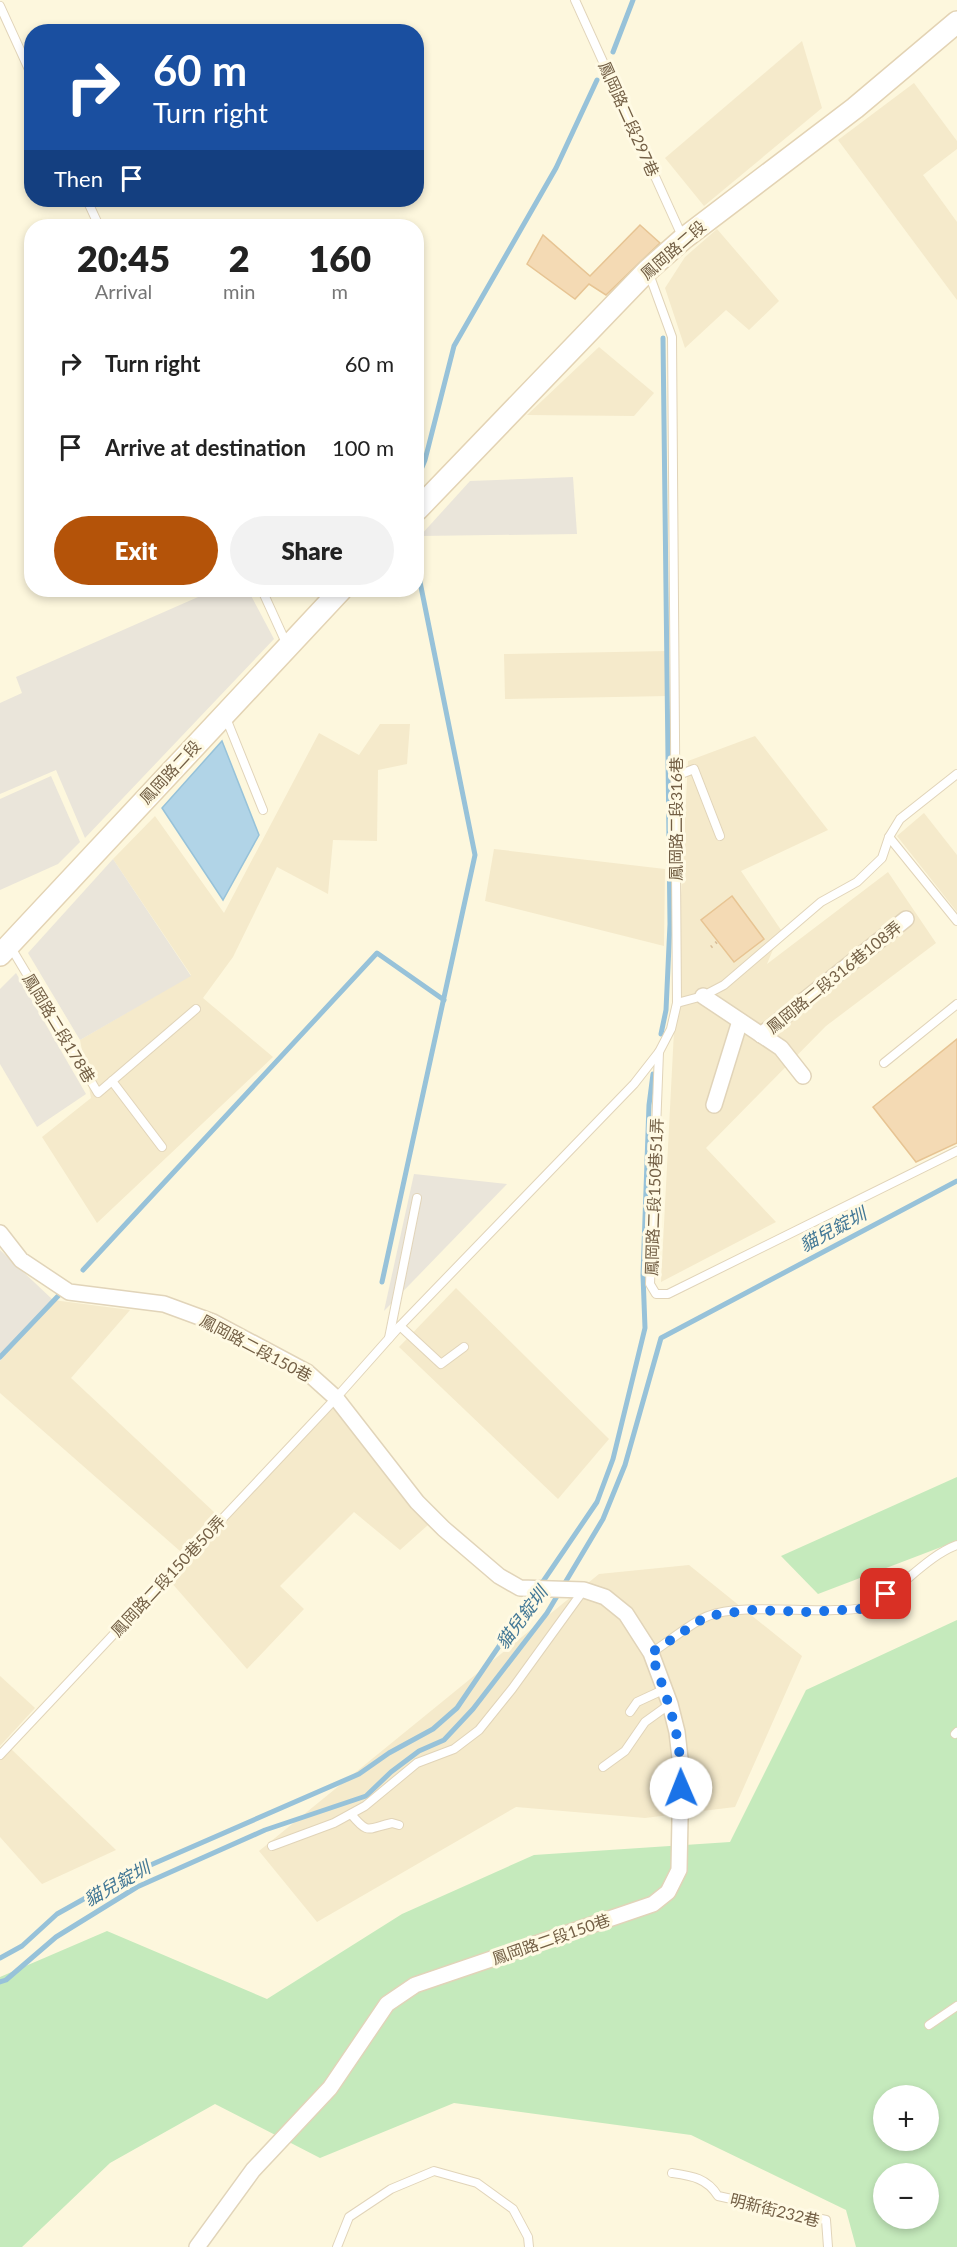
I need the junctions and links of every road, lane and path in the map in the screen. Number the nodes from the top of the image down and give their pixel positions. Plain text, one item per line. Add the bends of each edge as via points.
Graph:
1 (575, 0) edge
2 (0, 6) edge
3 (957, 22) edge
4 (24, 58) edge
5 (683, 238) junction
6 (648, 270) junction
7 (424, 503) edge
8 (265, 597) edge
9 (334, 597) edge
10 (287, 645) junction
11 (224, 714) junction
12 (957, 774) edge
13 (676, 776) junction
14 (263, 810) dead end
15 (720, 836) dead end
16 (889, 837) junction
17 (906, 919) dead end
18 (957, 921) edge
19 (718, 941) dead end
20 (711, 946) dead end
21 (4, 950) edge
22 (703, 996) junction
23 (677, 1003) junction
24 (957, 1004) edge
25 (195, 1009) dead end
26 (740, 1021) junction
27 (761, 1035) junction
28 (659, 1052) junction
29 (884, 1063) dead end
30 (803, 1076) dead end
31 (112, 1081) junction
32 (714, 1105) dead end
33 (162, 1147) dead end
34 (957, 1151) edge
35 (417, 1198) dead end
36 (0, 1233) edge
37 (400, 1326) junction
38 (389, 1340) junction
39 (464, 1347) dead end
40 (336, 1398) junction
41 (957, 1545) edge
42 (584, 1590) junction
43 (651, 1653) junction
44 (666, 1697) junction
45 (630, 1712) dead end
46 (0, 1755) edge
47 (603, 1767) dead end
48 (351, 1814) junction
49 (399, 1825) dead end
50 (272, 1846) dead end
51 (957, 2006) edge
52 (929, 2025) dead end
53 (672, 2173) dead end
54 (197, 2247) edge
55 (337, 2247) edge
56 (529, 2247) edge
57 (828, 2247) edge

1 - 5 lane, 鳳岡路二段297巷
2 - 4 lane
3 - 5 street, 鳳岡路二段 via 855,108
5 - 6 street, 鳳岡路二段
6 - 7 street, 鳳岡路二段
6 - 13 lane, 鳳岡路二段316巷 via 672,337
8 - 10 lane
9 - 10 street, 鳳岡路二段
10 - 11 street, 鳳岡路二段
11 - 14 lane
11 - 21 street, 鳳岡路二段
12 - 16 lane via 900,819
13 - 15 lane via 693,769
13 - 23 lane, 鳳岡路二段316巷
16 - 18 lane
16 - 22 lane via 882,858 857,882 821,903 724,985
17 - 27 street, 鳳岡路二段316巷108弄
19 - 20 path
21 - 31 lane, 鳳岡路二段178巷 via 98,1093
22 - 23 lane
22 - 26 street, 鳳岡路二段316巷108弄
23 - 28 lane, 鳳岡路二段150巷51弄 via 671,1029
24 - 29 lane
25 - 31 lane, 鳳岡路二段178巷
26 - 27 street, 鳳岡路二段316巷108弄
26 - 32 street, 鳳岡路二段316巷108弄
27 - 30 street, 鳳岡路二段316巷108弄 via 781,1048
28 - 34 lane, 鳳岡路二段150巷51弄 via 650,1284 656,1294 668,1294
28 - 37 lane, 鳳岡路二段150巷51弄 via 634,1084
31 - 33 lane
35 - 38 lane
36 - 40 street, 鳳岡路二段150巷 via 21,1260 69,1292 164,1304 213,1323 307,1372
37 - 38 lane, 鳳岡路二段150巷51弄
37 - 39 lane via 441,1364
38 - 40 lane, 鳳岡路二段150巷51弄
40 - 42 street, 鳳岡路二段150巷 via 417,1502 499,1576 520,1588
40 - 46 lane, 鳳岡路二段150巷50弄
41 - 43 lane via 861,1609 718,1613 707,1616
42 - 43 street, 鳳岡路二段150巷 via 605,1598 626,1614
42 - 48 lane via 478,1730 454,1749 417,1763
43 - 44 street, 鳳岡路二段150巷
44 - 45 lane via 637,1702
44 - 47 lane via 625,1751
44 - 54 street, 鳳岡路二段150巷 via 677,1732 681,1767 679,1870 668,1892 653,1904 415,1985 387,2004 330,2088 253,2170
48 - 49 lane via 362,1828 371,1831 382,1825
48 - 50 lane
51 - 52 lane
53 - 57 lane, 明新街232巷 via 694,2176 711,2185 718,2196 826,2220
55 - 56 lane via 349,2217 391,2189 434,2171 477,2182 513,2209

